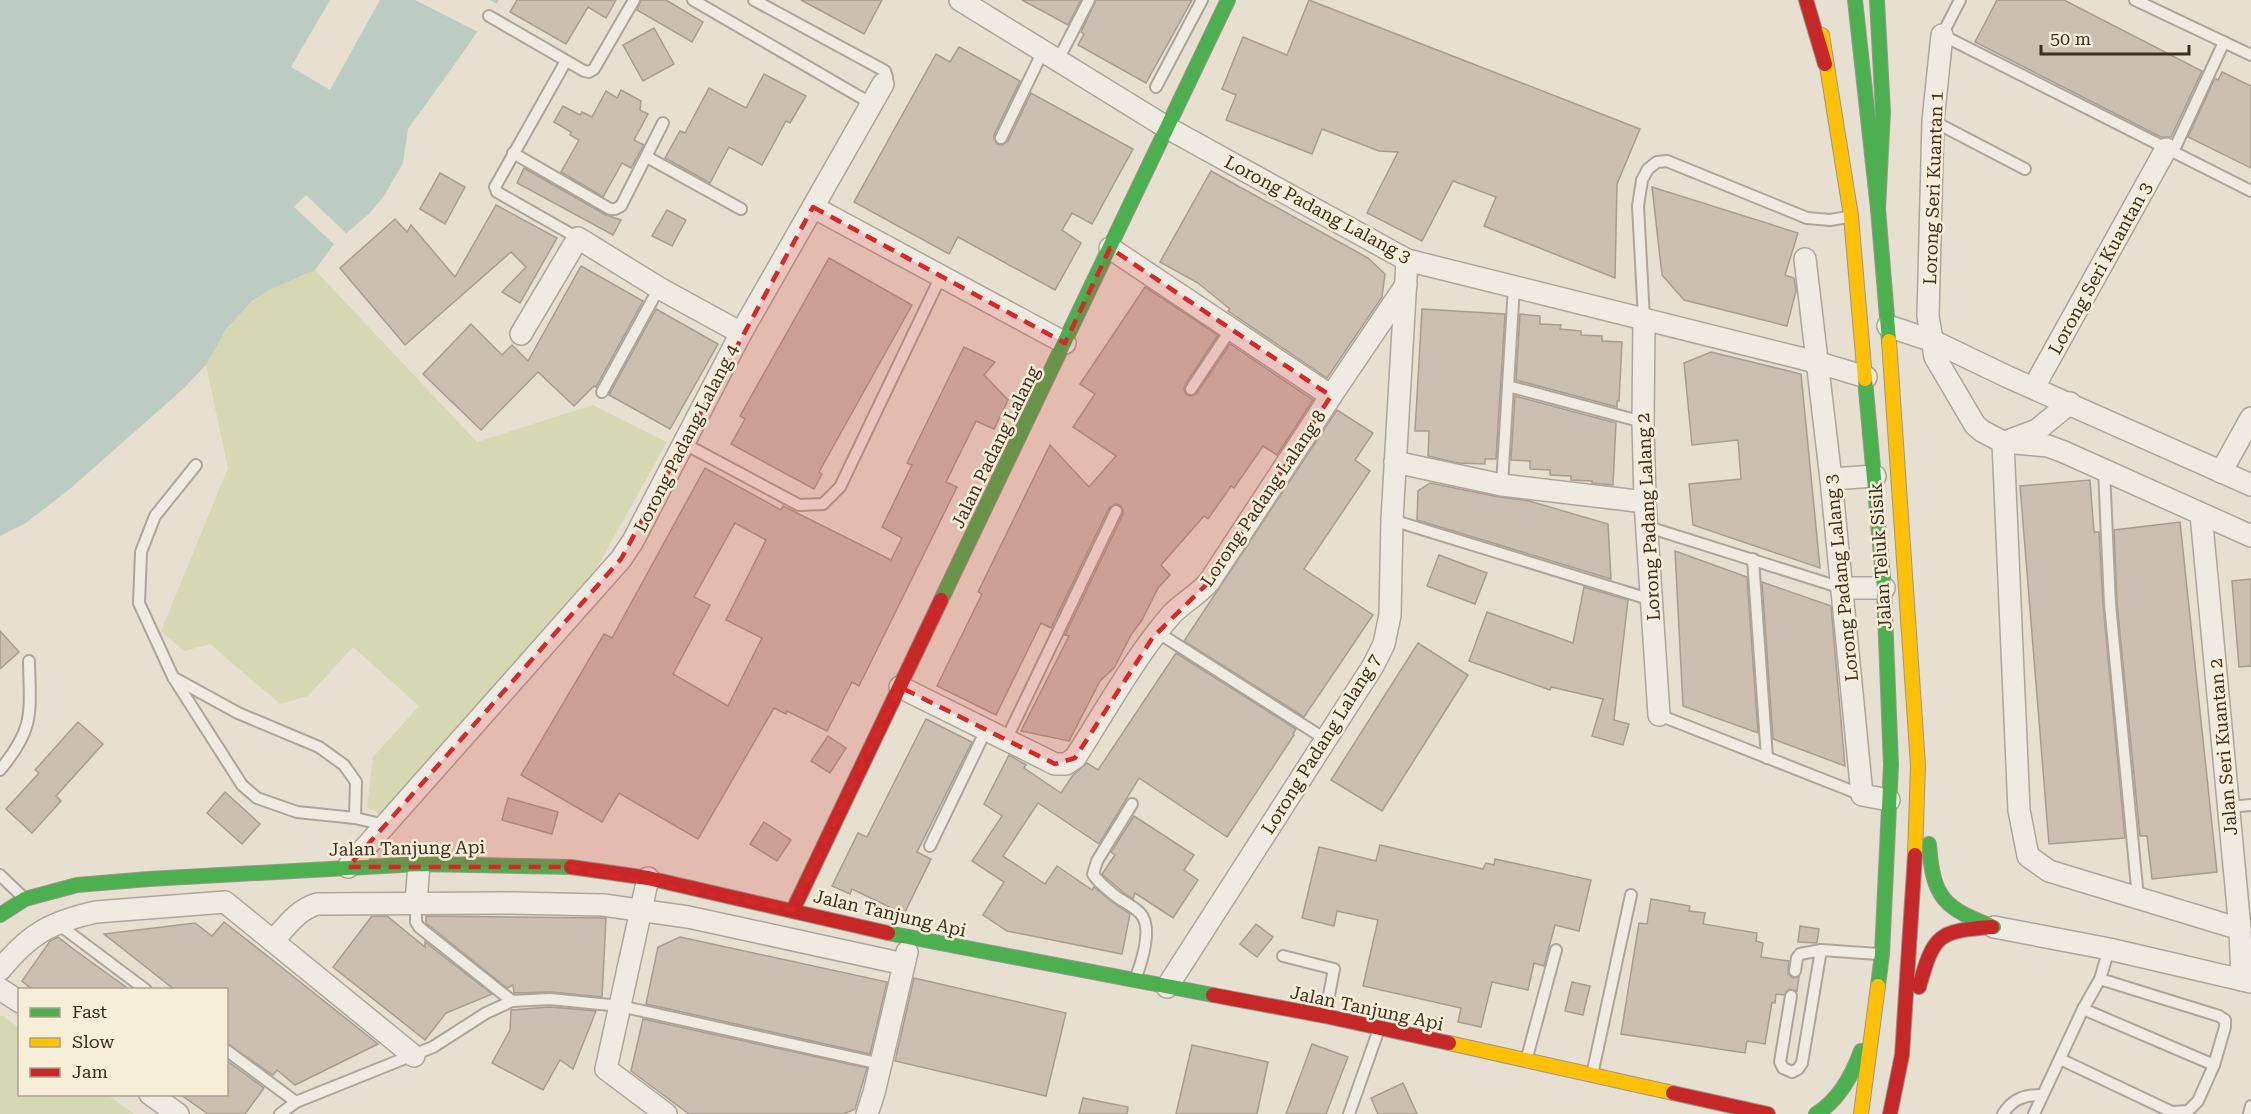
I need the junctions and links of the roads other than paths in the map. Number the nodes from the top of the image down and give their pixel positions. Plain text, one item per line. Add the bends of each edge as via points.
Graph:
1 (634, 0) edge
2 (693, 0) edge
3 (754, 0) edge
4 (960, 0) edge
5 (1089, 0) edge
6 (1202, 0) edge
7 (1228, 0) edge
8 (1806, 0) edge
9 (1817, 0) edge
10 (1855, 0) edge
11 (1877, 0) edge
12 (1960, 0) edge
13 (2135, 0) edge
14 (489, 16) dead end
15 (1189, 25) junction
16 (1942, 35) junction
17 (1211, 36) junction
18 (2224, 42) junction
19 (2251, 54) edge
20 (1050, 56) junction
21 (566, 61) junction
22 (1825, 64) junction
23 (883, 84) joint
24 (1156, 87) dead end
25 (872, 104) junction
26 (1933, 121) junction
27 (663, 123) dead end
28 (1166, 127) junction
29 (1001, 138) dead end
30 (2169, 150) junction
31 (513, 153) junction
32 (647, 157) junction
33 (2025, 169) dead end
34 (2251, 191) edge
35 (813, 207) junction
36 (741, 209) dead end
37 (1878, 209) junction
38 (1851, 216) junction
39 (578, 238) junction
40 (1110, 248) junction
41 (1805, 259) dead end
42 (1407, 260) junction
43 (941, 276) junction
44 (1406, 285) junction
45 (1514, 286) junction
46 (659, 288) junction
47 (1644, 319) junction
48 (1888, 326) junction
49 (1230, 329) junction
50 (741, 333) junction
51 (521, 334) dead end
52 (1933, 341) junction
53 (1065, 343) junction
54 (1816, 362) junction
55 (1866, 377) junction
56 (1508, 386) junction
57 (2034, 387) junction
58 (1191, 389) dead end
59 (602, 392) dead end
60 (1331, 396) junction
61 (2070, 404) junction
62 (2251, 418) edge
63 (1643, 422) junction
64 (2003, 442) junction
65 (683, 443) junction
66 (1395, 462) junction
67 (196, 465) dead end
68 (2104, 471) junction
69 (2221, 472) junction
70 (1875, 476) junction
71 (1831, 479) junction
72 (1502, 485) junction
73 (2251, 485) edge
74 (1645, 502) junction
75 (1116, 511) dead end
76 (2201, 514) junction
77 (1392, 520) junction
78 (1648, 527) junction
79 (2251, 536) edge
80 (1753, 559) junction
81 (1842, 588) junction
82 (1884, 588) junction
83 (1652, 600) junction
84 (1157, 632) junction
85 (29, 661) dead end
86 (173, 677) junction
87 (900, 687) junction
88 (1659, 715) joint
89 (986, 730) junction
90 (1325, 739) junction
91 (1006, 740) junction
92 (1767, 758) junction
93 (1918, 765) junction
94 (0, 770) edge
95 (1862, 795) junction
96 (1889, 800) junction
97 (1132, 804) dead end
98 (2251, 805) edge
99 (2229, 807) junction
100 (355, 818) junction
101 (385, 825) junction
102 (930, 846) dead end
103 (419, 864) junction
104 (348, 867) junction
105 (0, 874) edge
106 (648, 878) junction
107 (1631, 895) dead end
108 (2138, 898) junction
109 (25, 899) junction
110 (416, 903) junction
111 (642, 909) junction
112 (793, 910) junction
113 (0, 915) edge
114 (58, 924) junction
115 (1994, 927) junction
116 (2240, 929) junction
117 (910, 938) junction
118 (273, 941) junction
119 (2109, 949) junction
120 (1556, 950) dead end
121 (1821, 950) junction
122 (1882, 954) junction
123 (1283, 956) dead end
124 (904, 964) junction
125 (0, 970) edge
126 (1795, 971) dead end
127 (2100, 979) junction
128 (1135, 981) junction
129 (2247, 981) edge
130 (1167, 987) junction
131 (143, 988) edge
132 (0, 989) edge
133 (1877, 995) junction
134 (1791, 996) dead end
135 (18, 1001) edge
136 (512, 1001) junction
137 (620, 1006) junction
138 (2083, 1009) junction
139 (1325, 1016) junction
140 (1380, 1029) junction
141 (228, 1051) edge
142 (1902, 1054) junction
143 (414, 1056) junction
144 (2060, 1059) junction
145 (1526, 1061) junction
146 (881, 1064) junction
147 (2214, 1065) junction
148 (1592, 1075) junction
149 (2042, 1095) junction
150 (151, 1096) edge
151 (296, 1102) junction
152 (2251, 1106) edge
153 (178, 1114) edge
154 (280, 1114) edge
155 (666, 1114) edge
156 (867, 1114) edge
157 (1349, 1114) edge
158 (1768, 1114) edge
159 (1816, 1114) edge
160 (1861, 1114) edge
161 (1890, 1114) edge
162 (2003, 1114) edge
163 (2034, 1114) edge
164 (2248, 1114) edge

1 - 21 lane via 594,69 584,71
2 - 25 lane
3 - 23 lane via 885,71 887,78
4 - 20 street, Lorong Padang Lalang 3
5 - 20 lane
6 - 15 lane
7 - 17 main road, Jalan Padang Lalang
8 - 22 main road
9 - 22 main road, Jalan Teluk Sisik
10 - 37 main road, Jalan Teluk Sisik
11 - 37 main road via 1883,112
12 - 16 lane
13 - 18 lane
14 - 21 lane
15 - 17 lane
15 - 24 lane
16 - 26 street, Lorong Seri Kuantan 1
16 - 30 lane
17 - 28 main road, Jalan Padang Lalang
18 - 19 lane
18 - 30 lane
20 - 28 street, Lorong Padang Lalang 3
20 - 29 lane
21 - 31 lane
22 - 38 main road, Jalan Teluk Sisik
23 - 25 street, Lorong Padang Lalang 4
25 - 35 street, Lorong Padang Lalang 4
26 - 33 lane
26 - 52 street, Lorong Seri Kuantan 1 via 1928,316
27 - 32 lane
28 - 40 main road, Jalan Padang Lalang
28 - 42 street, Lorong Padang Lalang 3
30 - 34 lane
30 - 57 street, Lorong Seri Kuantan 3
31 - 32 lane via 615,210 621,206
31 - 39 lane via 495,187 497,192
32 - 36 lane
35 - 43 street
35 - 50 street, Lorong Padang Lalang 4
37 - 48 main road, Jalan Teluk Sisik
38 - 47 lane via 1830,220 1807,218 1667,161 1657,162 1642,180 1638,206
38 - 55 main road, Jalan Teluk Sisik
39 - 46 street
39 - 51 street
40 - 49 street, Lorong Padang Lalang 8
40 - 53 main road, Jalan Padang Lalang
41 - 54 street, Lorong Padang Lalang 3
42 - 44 street, Lorong Padang Lalang 7
42 - 45 street, Lorong Padang Lalang 3
43 - 53 street
43 - 65 lane via 840,487 823,504 799,505
44 - 60 street, Lorong Padang Lalang 8
44 - 66 street, Lorong Padang Lalang 7
45 - 47 street, Lorong Padang Lalang 3
45 - 56 lane
46 - 50 street
46 - 59 lane
47 - 54 street, Lorong Padang Lalang 3
47 - 63 street, Lorong Padang Lalang 2
48 - 52 street
48 - 93 main road, Jalan Teluk Sisik
49 - 58 lane
49 - 60 street, Lorong Padang Lalang 8
50 - 65 street, Lorong Padang Lalang 4
52 - 57 street
52 - 64 street, Lorong Seri Kuantan 1 via 1935,357 1975,425
53 - 87 main road, Jalan Padang Lalang
54 - 55 street, Lorong Padang Lalang 3
54 - 71 street, Lorong Padang Lalang 3
55 - 70 main road, Jalan Teluk Sisik
56 - 63 lane
56 - 72 lane
57 - 61 street
60 - 84 street, Lorong Padang Lalang 8 via 1209,582 1173,612
61 - 64 street via 2037,430
61 - 69 street
62 - 69 street
63 - 74 street, Lorong Padang Lalang 2
64 - 68 street via 2048,446
64 - 108 street via 2019,810 2028,856 2049,871
65 - 101 street, Lorong Padang Lalang 4 via 621,559
66 - 72 street
66 - 77 street, Lorong Padang Lalang 7
67 - 86 lane via 155,516 141,552 139,603
68 - 76 street
68 - 108 lane via 2110,604
69 - 73 street
70 - 71 street
70 - 82 main road, Jalan Teluk Sisik
71 - 81 street, Lorong Padang Lalang 3
72 - 74 street
74 - 78 street, Lorong Padang Lalang 2
75 - 91 lane
76 - 79 street
76 - 99 street, Jalan Seri Kuantan 2
77 - 83 lane
77 - 90 street, Lorong Padang Lalang 7 via 1390,615 1384,644
78 - 80 lane
78 - 83 street, Lorong Padang Lalang 2
80 - 81 lane
80 - 92 lane
81 - 82 street
81 - 95 street, Lorong Padang Lalang 3
82 - 96 main road, Jalan Teluk Sisik
83 - 88 street, Lorong Padang Lalang 2
84 - 90 lane
84 - 91 street, Lorong Padang Lalang 8 via 1075,758 1066,764 1055,764
85 - 94 lane via 30,716 26,733
86 - 100 lane via 242,785 257,798 297,812
86 - 100 lane via 238,713 319,747 344,765 356,782
87 - 89 street, Lorong Padang Lalang 8
87 - 112 main road, Jalan Padang Lalang
88 - 92 lane
89 - 91 street, Lorong Padang Lalang 8
89 - 102 lane
90 - 130 street, Lorong Padang Lalang 7
92 - 95 lane
93 - 115 main road via 1934,882 1940,895 1952,908
93 - 142 main road, Jalan Teluk Sisik via 1916,864
95 - 96 street
96 - 122 main road, Jalan Teluk Sisik
97 - 128 lane via 1093,874 1144,920 1145,947
98 - 99 lane
99 - 116 street, Jalan Seri Kuantan 2
100 - 101 lane
101 - 104 street, Lorong Padang Lalang 4
103 - 104 main road, Jalan Tanjung Api
103 - 106 main road, Jalan Tanjung Api via 525,864
103 - 110 street
104 - 109 main road, Jalan Tanjung Api via 77,885
105 - 109 lane
106 - 111 street
106 - 112 main road, Jalan Tanjung Api
107 - 148 lane
108 - 116 street
109 - 113 main road, Jalan Tanjung Api
110 - 111 street
110 - 118 street via 317,904 297,914
110 - 136 lane via 418,927
111 - 124 street
111 - 137 street
112 - 117 main road, Jalan Tanjung Api
114 - 118 street via 96,912 221,902
114 - 125 street via 25,942
114 - 131 lane
115 - 119 street
115 - 142 main road via 1951,930 1939,937 1928,954
116 - 129 street, Jalan Seri Kuantan 2
117 - 124 street
117 - 128 main road, Jalan Tanjung Api
118 - 143 street
119 - 127 lane
119 - 129 street
120 - 145 lane
121 - 122 lane
121 - 126 lane via 1800,954
121 - 134 lane via 1802,1063 1792,1072 1780,1062
122 - 133 main road, Jalan Teluk Sisik
123 - 139 lane via 1334,969
124 - 146 street
127 - 138 lane
127 - 147 lane via 2220,1016 2225,1020 2225,1028
128 - 130 main road, Jalan Tanjung Api
130 - 139 main road, Jalan Tanjung Api
132 - 135 street
133 - 159 main road via 1857,1065 1841,1090
133 - 160 main road, Jalan Teluk Sisik
136 - 137 lane via 550,999
136 - 143 lane
137 - 146 lane
137 - 155 street via 606,1070
138 - 144 lane
138 - 147 lane
139 - 140 main road, Jalan Tanjung Api
140 - 145 main road, Jalan Tanjung Api
140 - 157 lane
141 - 151 lane
142 - 161 main road, Jalan Teluk Sisik
143 - 151 lane
144 - 147 lane via 2172,1112 2188,1111 2198,1101
144 - 149 lane
145 - 148 main road, Jalan Tanjung Api
146 - 156 street
148 - 158 main road, Jalan Tanjung Api
149 - 162 lane via 2015,1100
149 - 163 lane
150 - 153 street
151 - 154 lane
152 - 164 lane

